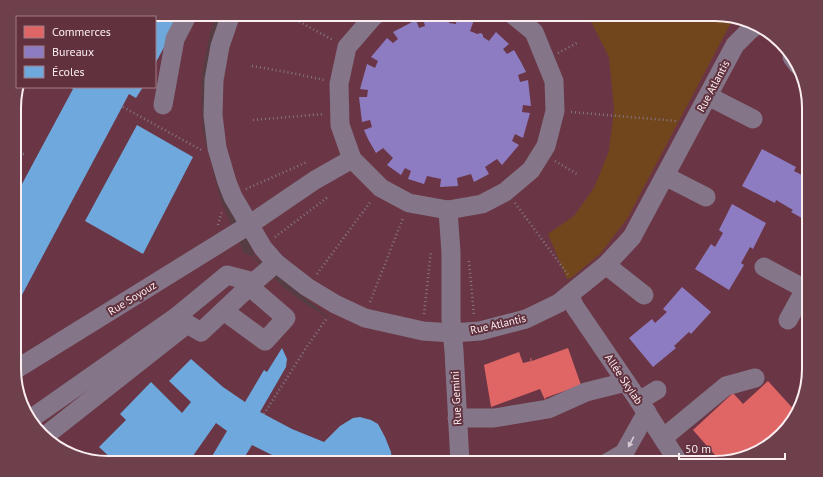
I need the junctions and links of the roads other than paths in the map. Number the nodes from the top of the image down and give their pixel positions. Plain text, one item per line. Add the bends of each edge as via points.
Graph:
1 (184, 21) edge
2 (229, 21) edge
3 (369, 21) edge
4 (521, 21) edge
5 (751, 30) edge
6 (708, 96) junction
7 (163, 105) dead end
8 (752, 119) dead end
9 (352, 159) junction
10 (665, 176) junction
11 (706, 197) dead end
12 (448, 210) junction
13 (249, 225) junction
14 (276, 263) junction
15 (606, 266) junction
16 (764, 267) dead end
17 (802, 284) edge
18 (252, 285) junction
19 (570, 287) junction
20 (644, 295) dead end
21 (802, 295) edge
22 (224, 311) junction
23 (182, 320) junction
24 (788, 320) dead end
25 (452, 333) junction
26 (21, 366) edge
27 (755, 378) dead end
28 (626, 382) junction
29 (657, 390) dead end
30 (643, 406) junction
31 (35, 416) edge
32 (458, 418) junction
33 (49, 432) edge
34 (663, 438) junction
35 (460, 456) edge
36 (619, 456) edge
37 (675, 456) edge

1 - 7 street via 175,39
2 - 13 street, Rue Atlantis via 220,46 214,80 213,115 217,148 227,182
3 - 9 street via 347,47 339,84 340,125
4 - 12 street via 534,32 554,81 555,111 546,146 531,170 505,192 482,204
5 - 6 street, Rue Atlantis via 735,45
6 - 8 street
6 - 10 street, Rue Atlantis
9 - 12 street via 381,188 409,203
9 - 13 street, Rue Soyouz via 315,180
10 - 11 street
10 - 15 street, Rue Atlantis via 632,237
12 - 25 street, Rue Gemini
13 - 14 street, Rue Atlantis
13 - 26 street, Rue Soyouz
14 - 18 street
14 - 25 street, Rue Atlantis via 307,287 365,318 423,332
15 - 19 street, Rue Atlantis
15 - 20 street
16 - 17 street
18 - 22 street
18 - 22 street via 286,318 265,341
18 - 23 street via 227,275
19 - 25 street, Rue Atlantis via 559,303 526,319 480,331
19 - 28 street, Allée Skylab via 575,307
21 - 24 street
22 - 23 street via 201,332
23 - 31 street
23 - 33 street
25 - 32 street, Rue Gemini
27 - 34 street via 726,386
28 - 30 street, Allée Skylab
28 - 32 street via 586,392 548,409 494,418
29 - 30 street
30 - 34 street, Allée Skylab
30 -> 36 street via 624,453
32 - 35 street, Rue Gemini
34 - 37 street, Allée Skylab

